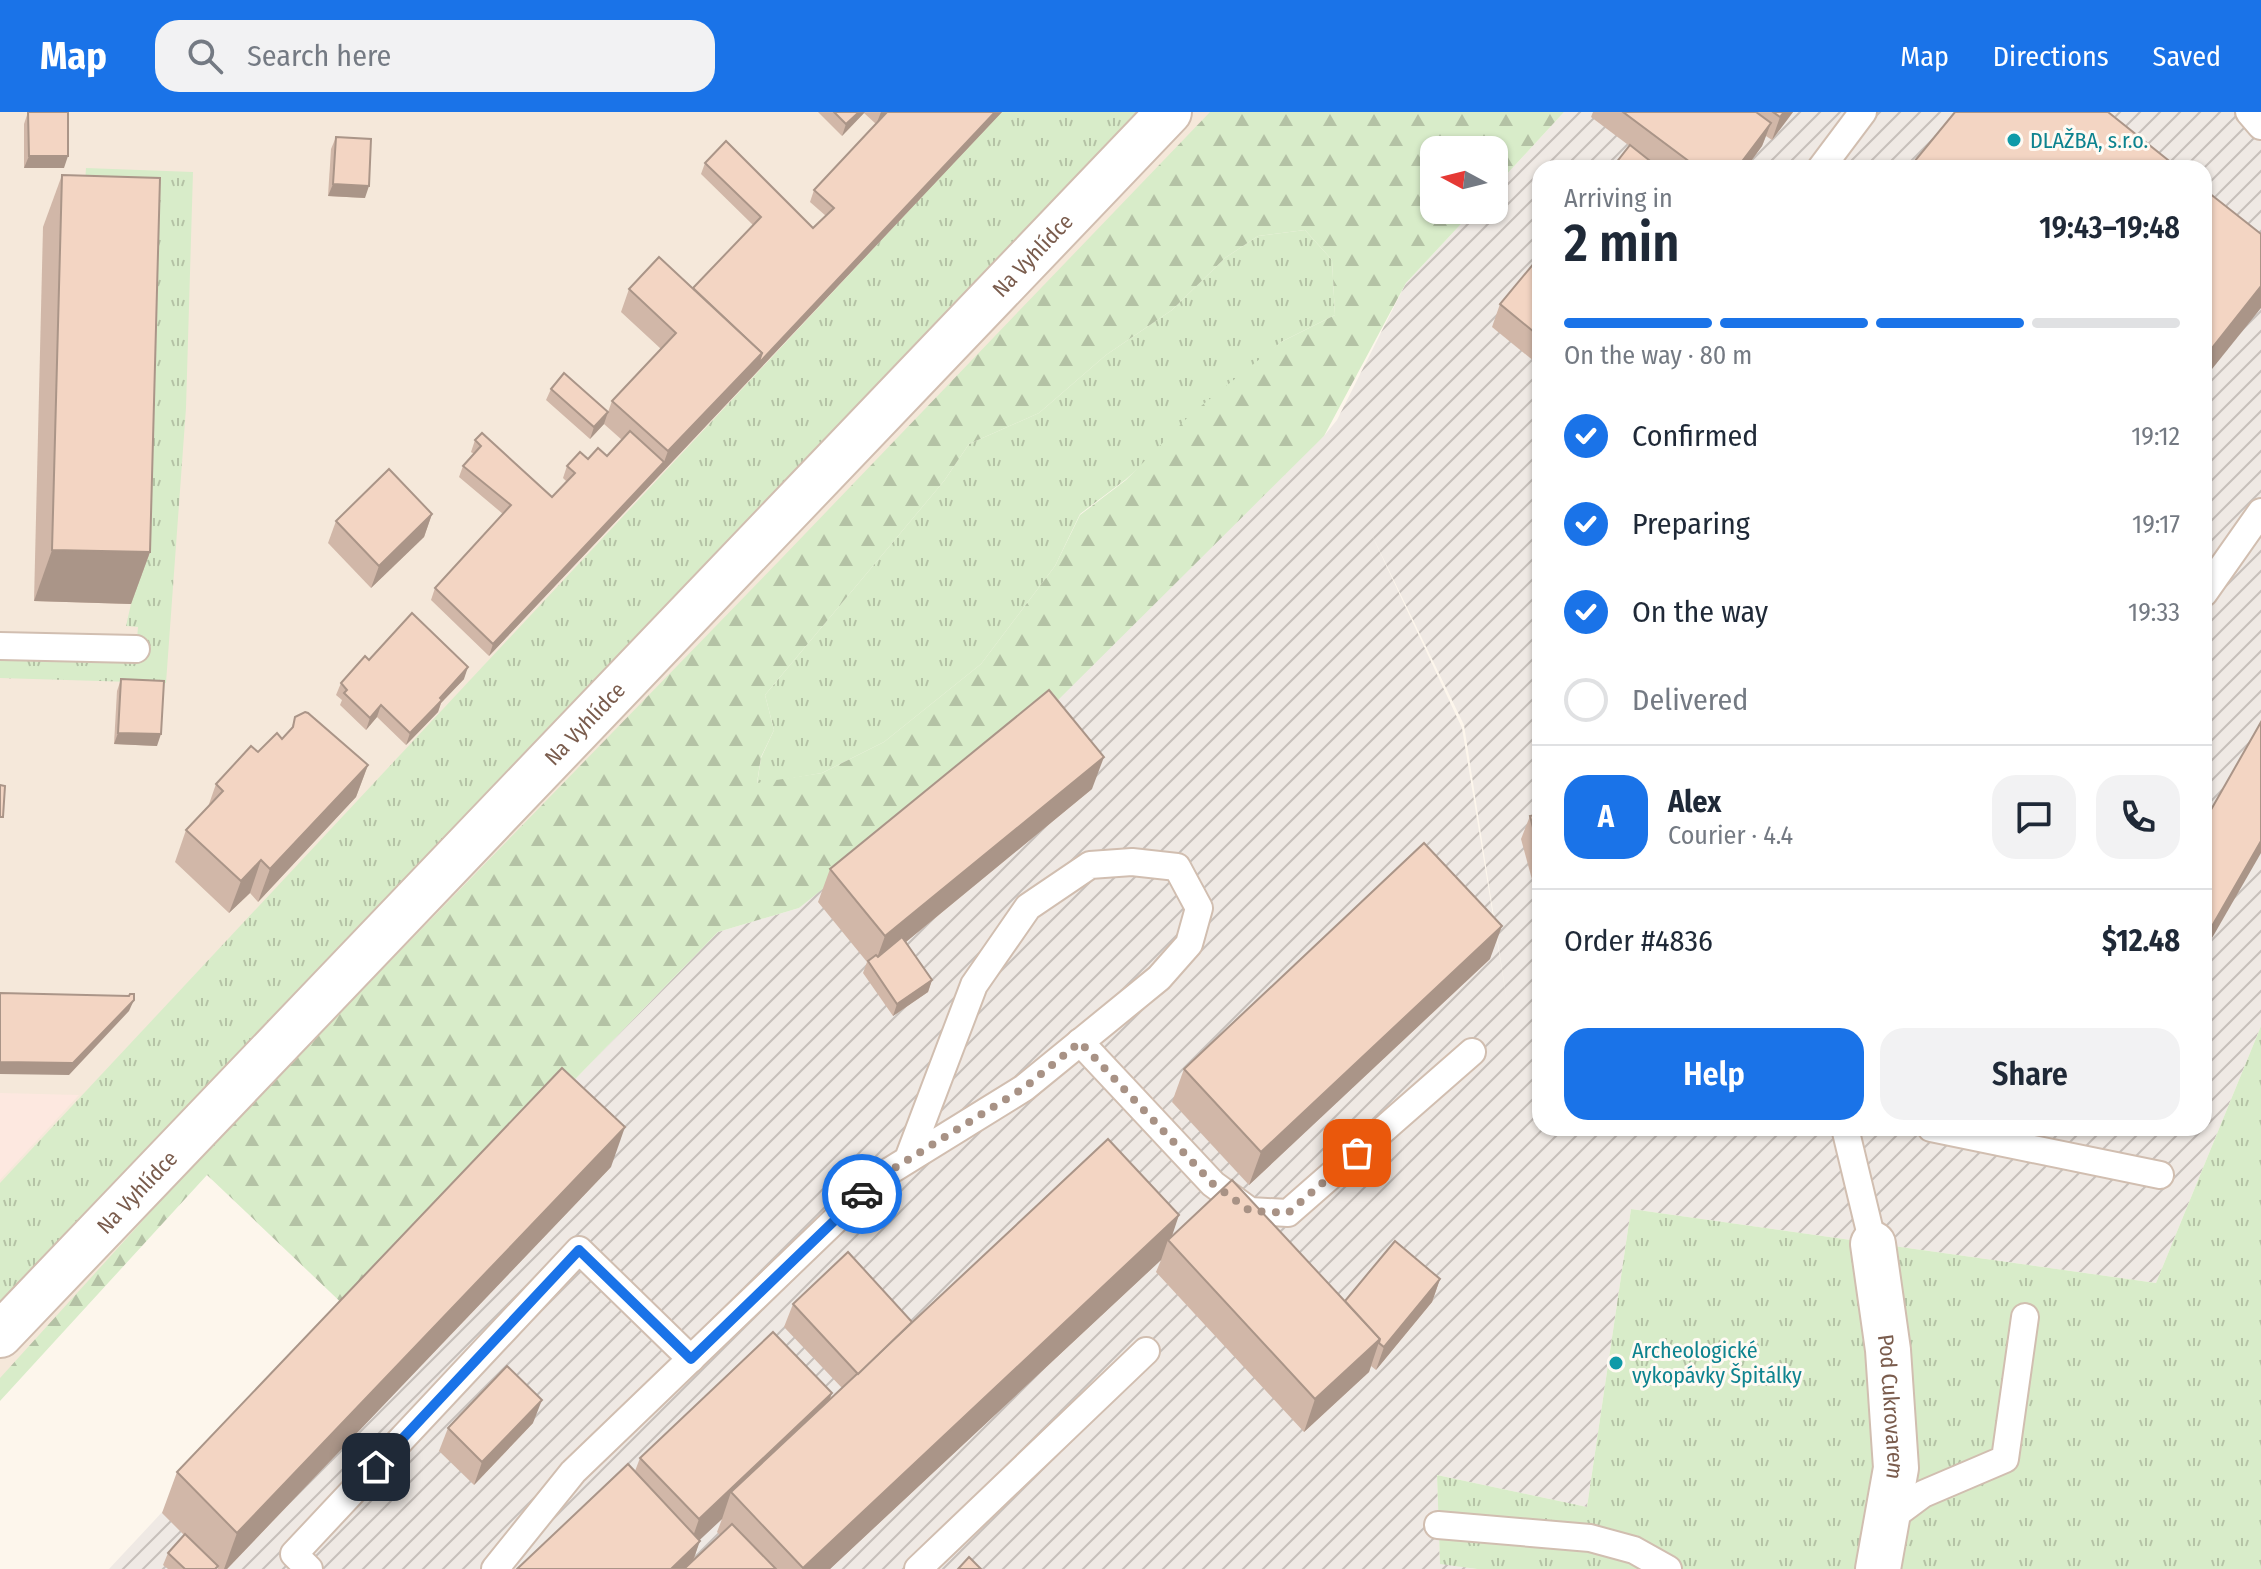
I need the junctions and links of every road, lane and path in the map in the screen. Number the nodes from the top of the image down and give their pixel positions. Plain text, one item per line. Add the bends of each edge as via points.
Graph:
1 (1169, 112) edge
2 (1863, 112) edge
3 (2249, 112) edge
4 (2261, 126) edge
5 (1827, 160) edge
6 (2261, 512) edge
7 (2212, 582) edge
8 (0, 646) edge
9 (136, 649) dead end
10 (1080, 1042) junction
11 (1472, 1052) dead end
12 (1847, 1136) edge
13 (1970, 1136) edge
14 (908, 1159) junction
15 (2160, 1175) dead end
16 (1873, 1244) joint
17 (2025, 1317) dead end
18 (0, 1335) edge
19 (1146, 1351) dead end
20 (691, 1359) junction
21 (1888, 1520) junction
22 (1438, 1525) dead end
23 (309, 1569) edge
24 (495, 1569) edge
25 (918, 1569) edge
26 (1668, 1569) edge
27 (1878, 1569) edge

1 - 18 street, Na Vyhlídce
2 - 5 lane
3 - 4 lane
6 - 7 lane
8 - 9 lane
10 - 11 lane via 1213,1184 1250,1211 1288,1213
10 - 14 lane via 1024,1088
10 - 14 lane via 1159,978 1189,944 1199,908 1177,867 1090,865 1028,907 974,985
12 - 16 lane
13 - 15 lane
14 - 20 lane via 880,1177
16 - 21 street, Pod Cukrovarem via 1888,1350 1896,1468
17 - 21 lane via 2005,1459 1923,1494
19 - 25 lane
20 - 23 lane via 579,1250 294,1554
20 - 24 lane via 573,1472
21 - 27 street, Pod Cukrovarem
22 - 26 lane via 1590,1538 1634,1550

